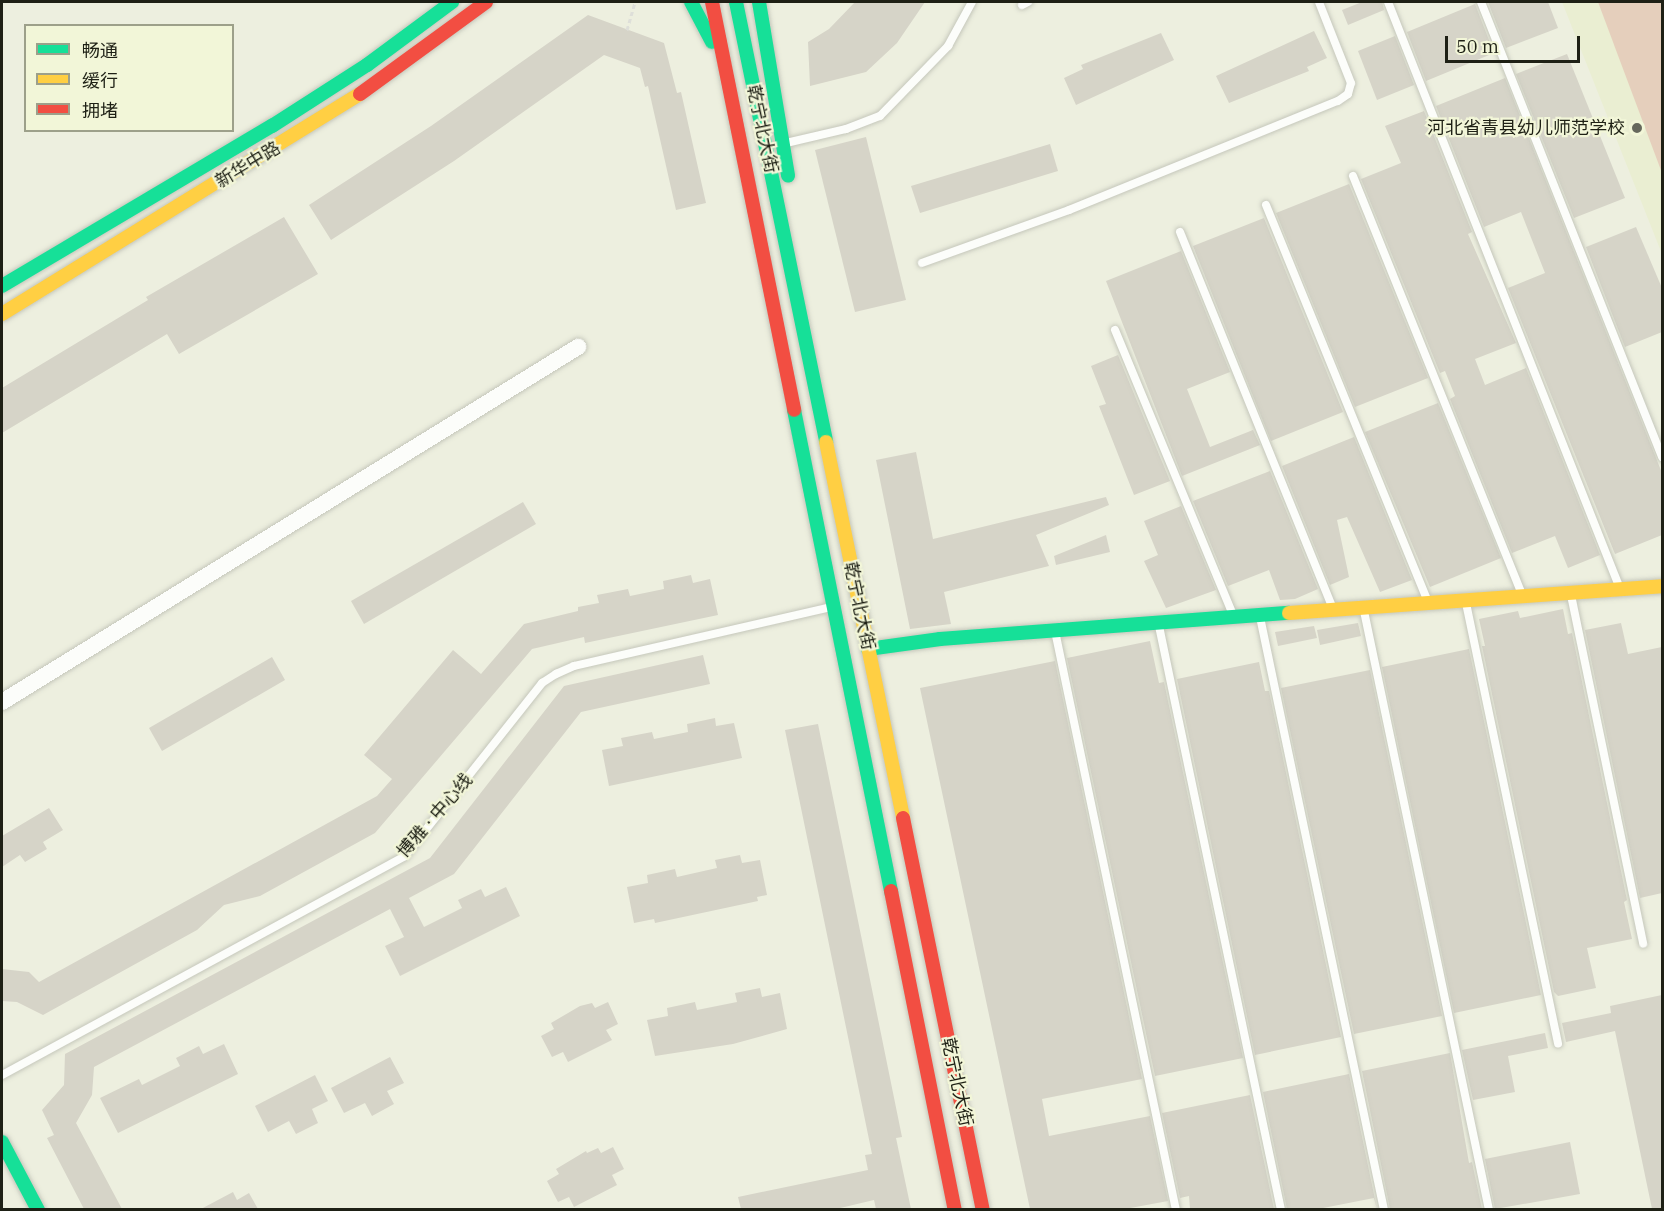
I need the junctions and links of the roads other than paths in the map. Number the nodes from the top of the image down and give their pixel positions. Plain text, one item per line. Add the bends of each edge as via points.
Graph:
1 (452, 2) edge
2 (486, 2) edge
3 (691, 2) edge
4 (712, 2) edge
5 (736, 2) edge
6 (759, 2) edge
7 (972, 2) edge
8 (1319, 2) edge
9 (1388, 2) edge
10 (1481, 2) edge
11 (738, 135) junction
12 (782, 144) junction
13 (1353, 176) dead end
14 (1266, 205) dead end
15 (1180, 232) dead end
16 (922, 263) dead end
17 (2, 286) edge
18 (799, 309) junction
19 (2, 314) edge
20 (1115, 330) dead end
21 (578, 347) dead end
22 (1662, 457) edge
23 (1662, 586) edge
24 (1620, 590) junction
25 (1571, 593) junction
26 (1523, 597) junction
27 (1466, 601) junction
28 (1428, 603) junction
29 (832, 607) junction
30 (1363, 608) junction
31 (1333, 611) junction
32 (1260, 616) junction
33 (1234, 618) junction
34 (1158, 623) junction
35 (1055, 631) junction
36 (868, 650) junction
37 (2, 702) edge
38 (1643, 944) dead end
39 (1558, 1044) dead end
40 (2, 1075) edge
41 (2, 1142) edge
42 (38, 1209) edge
43 (955, 1209) edge
44 (983, 1209) edge
45 (1176, 1209) edge
46 (1281, 1209) edge
47 (1384, 1209) edge
48 (1489, 1209) edge

1 - 17 main road, 新华中路 via 367,65 272,126
2 - 19 main road, 新华中路 via 379,82
3 - 11 main road via 710,36
4 - 11 main road, 乾宁北大街
5 - 18 main road, 乾宁北大街
6 - 12 main road
7 - 12 lane via 948,46 880,116 846,129
8 - 16 lane via 1351,83 1348,94 1338,101 1069,210
9 - 24 lane
10 - 22 lane
11 - 29 main road, 乾宁北大街
12 - 18 main road via 803,270
13 - 26 lane
14 - 28 lane
15 - 31 lane
18 - 36 main road, 乾宁北大街
20 - 33 lane
21 - 37 street
23 - 24 main road
24 - 25 main road
25 - 26 main road
25 - 38 lane
26 - 27 main road
27 - 28 main road
27 - 39 lane
28 - 30 main road
29 - 40 lane, 博雅 · 中心线 via 574,666 556,674 542,683 405,856
29 - 43 main road, 乾宁北大街
30 - 31 main road
30 - 48 lane
31 - 32 main road
32 - 33 main road
32 - 47 lane
33 - 34 main road
34 - 35 main road
34 - 46 lane
35 - 36 main road
35 - 45 lane
36 - 44 main road, 乾宁北大街
41 - 42 main road

